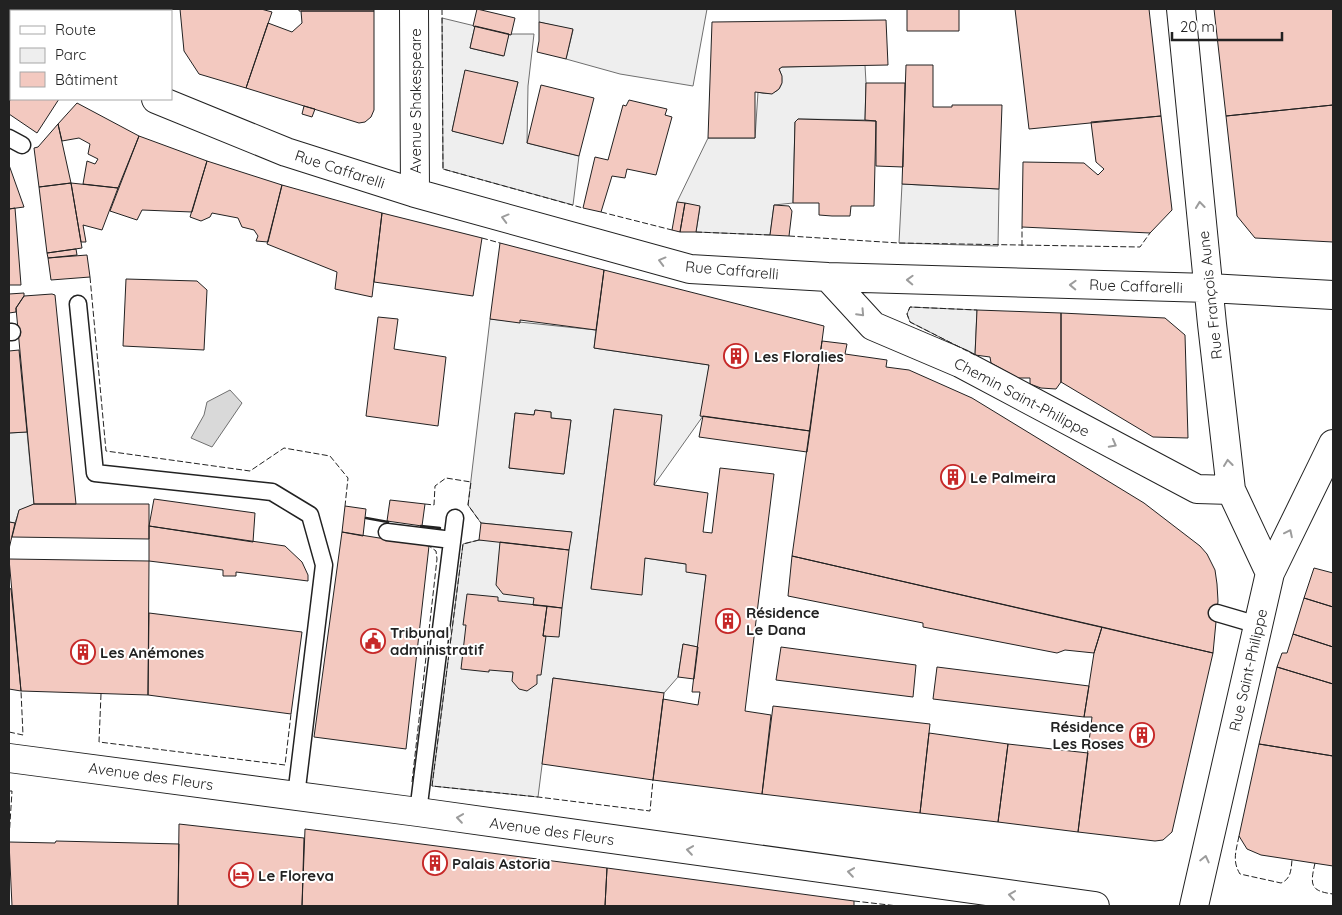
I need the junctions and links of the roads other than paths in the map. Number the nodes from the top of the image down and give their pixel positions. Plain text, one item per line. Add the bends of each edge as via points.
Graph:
1 (414, 9) edge
2 (1181, 9) edge
3 (158, 100) edge
4 (415, 193) junction
5 (828, 277) junction
6 (1209, 288) junction
7 (1333, 295) edge
8 (78, 304) dead end
9 (1333, 444) edge
10 (1232, 490) junction
11 (455, 518) dead end
12 (387, 532) dead end
13 (452, 540) junction
14 (1270, 573) junction
15 (1217, 613) dead end
16 (1258, 625) junction
17 (9, 758) edge
18 (296, 796) junction
19 (418, 812) junction
20 (1095, 906) edge
21 (1194, 906) edge

1 - 4 street, Avenue Shakespeare
6 -> 2 street, Rue François Aune
3 - 4 street, Rue Caffarelli via 286,152
5 -> 4 street, Rue Caffarelli via 690,269
6 -> 5 street, Rue Caffarelli
5 -> 10 street, Chemin Saint-Philippe via 873,326 960,363 1197,488
6 - 7 street, Rue Caffarelli
10 -> 6 street, Rue François Aune
8 - 18 lane via 94,473 272,492 310,515 324,565
14 -> 9 street, Rue Saint-Philippe
10 - 14 street, Rue François Aune
11 - 13 lane
12 - 13 lane
13 - 19 lane
14 - 16 street, Rue Saint-Philippe
15 - 16 lane
21 -> 16 street, Rue Saint-Philippe
17 - 18 street, Avenue des Fleurs
18 - 19 street, Avenue des Fleurs
20 -> 19 street, Avenue des Fleurs

